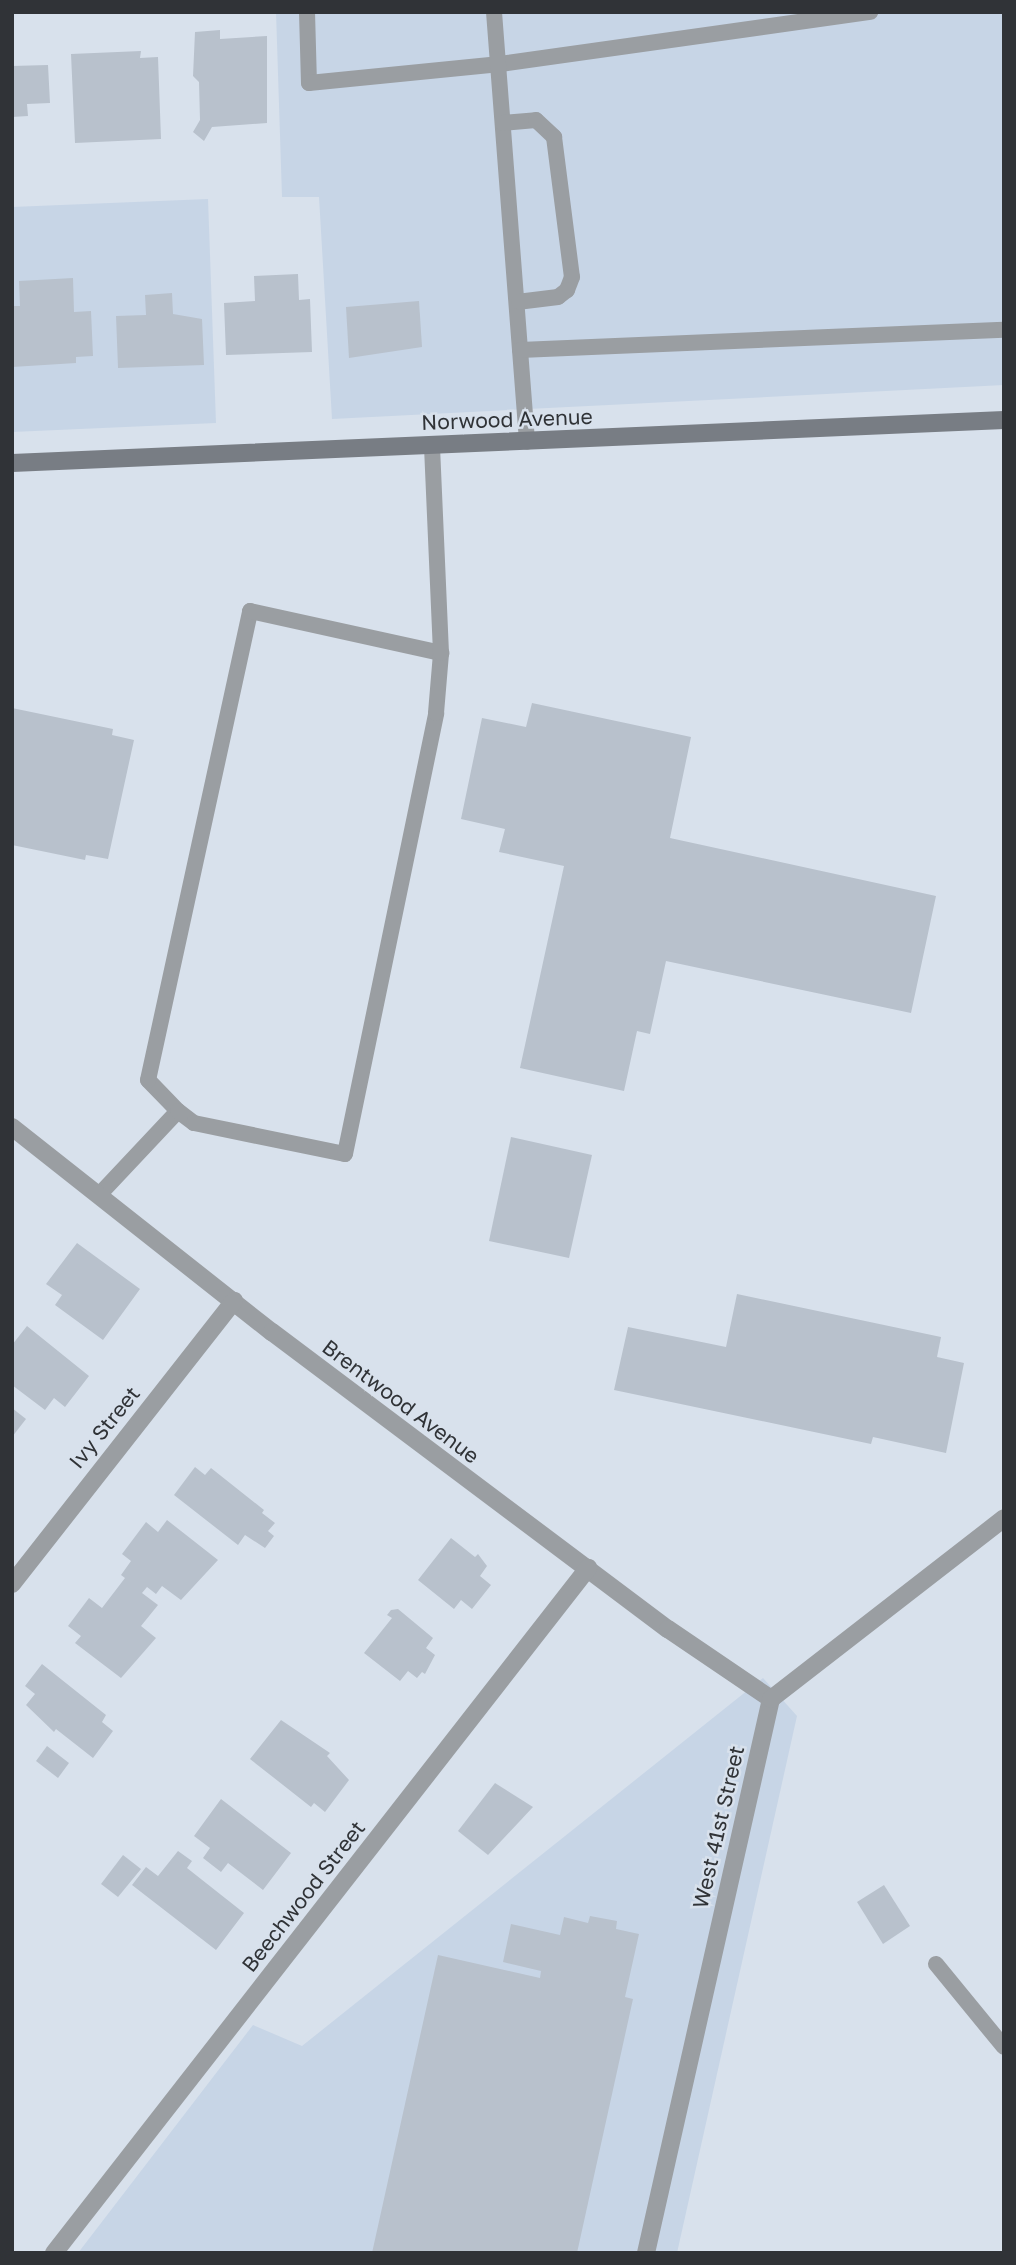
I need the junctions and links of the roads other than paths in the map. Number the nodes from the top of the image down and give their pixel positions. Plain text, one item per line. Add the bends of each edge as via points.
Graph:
1 (307, 12) edge
2 (494, 12) edge
3 (870, 12) edge
4 (500, 64) junction
5 (503, 123) junction
6 (519, 302) junction
7 (1004, 330) edge
8 (520, 350) junction
9 (1004, 420) edge
10 (527, 442) junction
11 (432, 445) junction
12 (12, 463) edge
13 (441, 653) junction
14 (178, 1111) junction
15 (12, 1127) edge
16 (99, 1195) junction
17 (234, 1301) junction
18 (1004, 1518) edge
19 (589, 1568) junction
20 (12, 1584) edge
21 (771, 1699) junction
22 (936, 1964) dead end
23 (1004, 2047) edge
24 (54, 2253) edge
25 (646, 2253) edge

1 - 4 lane via 309,83
2 - 4 lane
3 - 4 lane
4 - 5 lane
5 - 6 lane
5 - 6 lane via 536,120 554,137 572,276 567,290 558,297
6 - 8 lane
7 - 8 lane
8 - 10 lane
9 - 10 main road, Norwood Avenue
10 - 11 main road, Norwood Avenue
11 - 12 main road, Norwood Avenue
11 - 13 lane
13 - 14 lane via 436,713 345,1154 194,1123
13 - 14 lane via 250,611 148,1080
14 - 16 lane
15 - 16 street, Brentwood Avenue
16 - 17 street, Brentwood Avenue
17 - 19 street, Brentwood Avenue
17 - 20 street, Ivy Street
18 - 21 street
19 - 21 street, Brentwood Avenue
19 - 24 street, Beechwood Street
21 - 25 street, West 41st Street
22 - 23 lane

